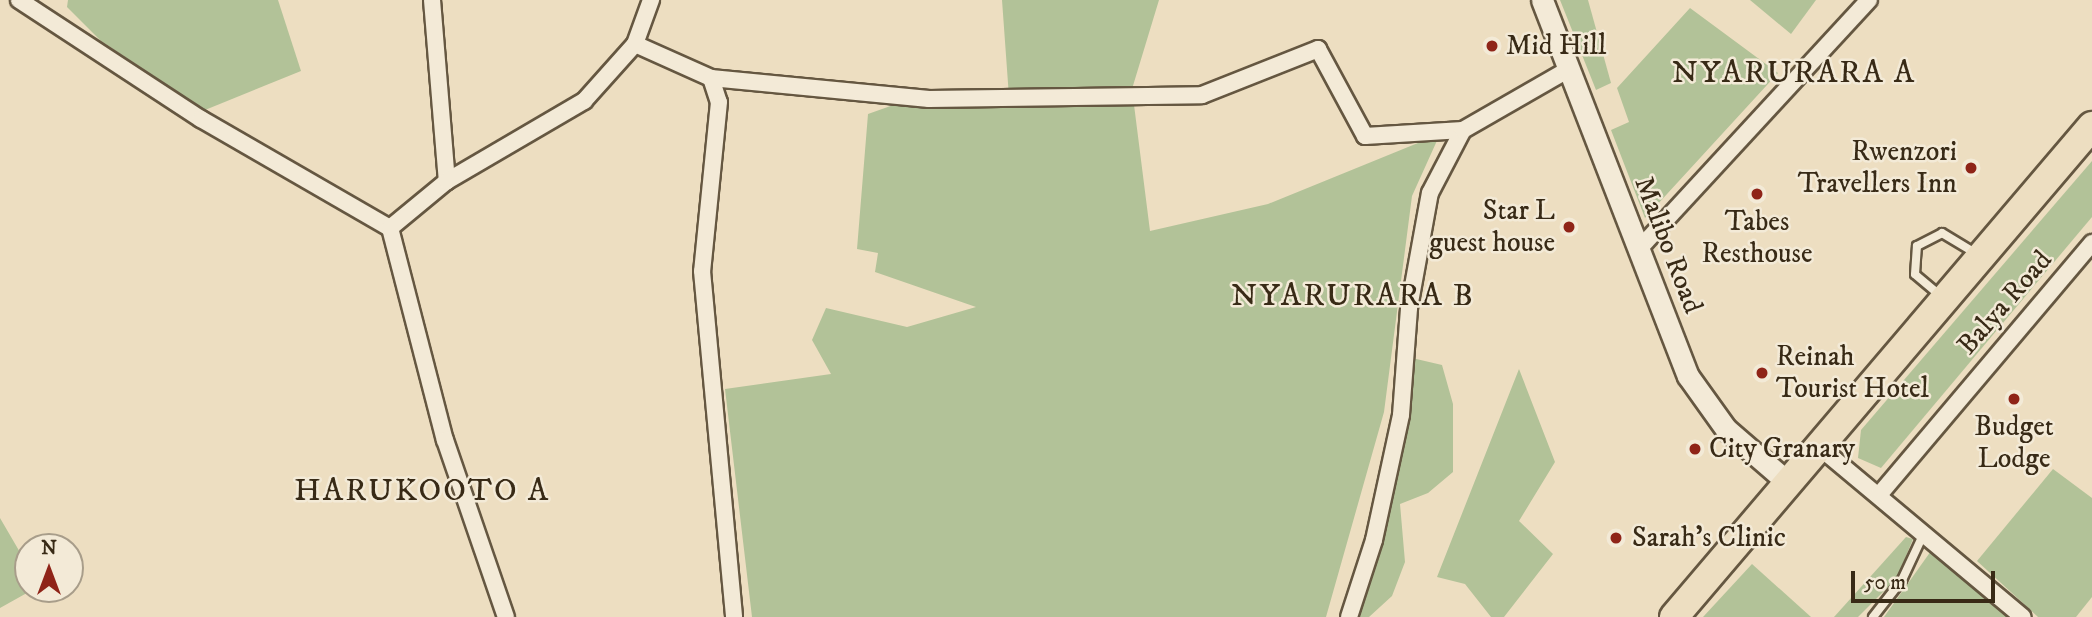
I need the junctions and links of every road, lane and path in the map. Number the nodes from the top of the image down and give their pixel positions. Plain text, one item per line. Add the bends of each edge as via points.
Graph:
1 (19, 0) edge
2 (432, 0) edge
3 (651, 0) edge
4 (1542, 0) edge
5 (1868, 0) edge
6 (45, 6) edge
7 (635, 44) junction
8 (1569, 69) junction
9 (711, 79) junction
10 (1463, 130) junction
11 (2090, 133) edge
12 (447, 181) junction
13 (390, 228) junction
14 (2092, 243) edge
15 (1639, 249) junction
16 (1984, 260) junction
17 (1947, 301) junction
18 (1817, 445) junction
19 (1785, 480) junction
20 (1879, 495) junction
21 (1923, 533) junction
22 (506, 617) edge
23 (734, 617) edge
24 (1349, 617) edge
25 (1674, 617) edge
26 (1873, 617) edge
27 (2023, 617) edge

1 - 6 street
2 - 12 street
3 - 7 street
4 - 8 street, Malibo Road
5 - 15 street
6 - 13 street via 201,119
7 - 9 street
7 - 12 street via 584,101
8 - 10 street
8 - 15 street, Malibo Road
9 - 10 street via 929,99 1202,95 1318,49 1365,135
9 - 23 street via 719,130 702,271 704,324
10 - 24 street via 1430,192 1409,308 1401,415 1374,540
11 - 16 highway
12 - 13 street
13 - 22 street via 445,440
14 - 20 street, Balya Road
15 - 19 street, Malibo Road via 1690,379 1726,429
16 - 17 highway
16 - 17 lane via 1942,233 1917,246 1914,274
17 - 18 highway
18 - 19 highway
18 - 20 street
19 - 25 highway
20 - 21 street
21 - 26 lane via 1902,580
21 - 27 street

